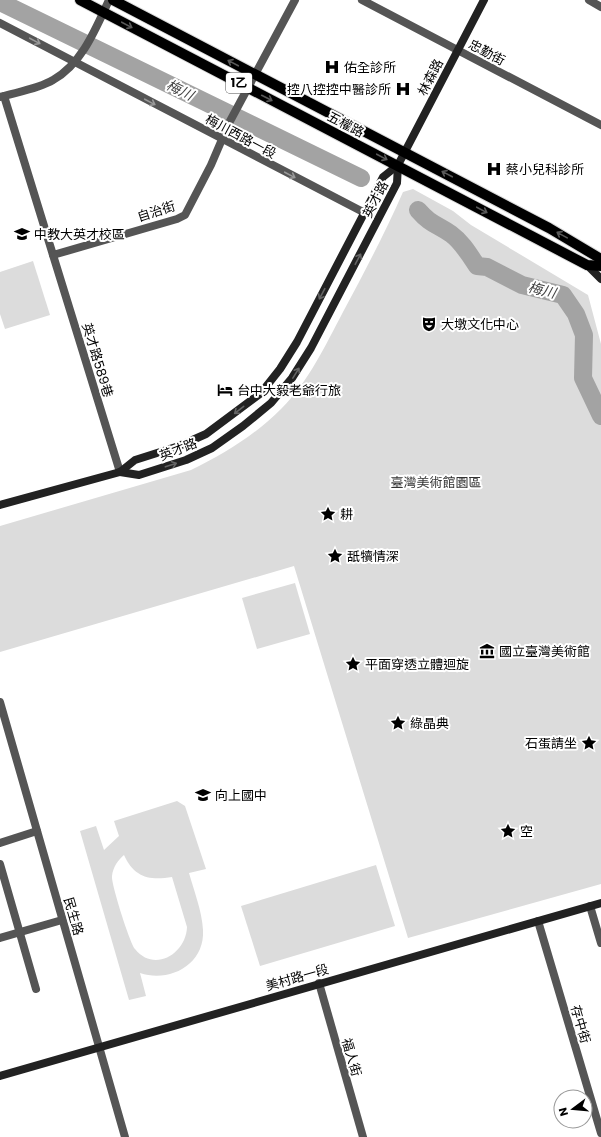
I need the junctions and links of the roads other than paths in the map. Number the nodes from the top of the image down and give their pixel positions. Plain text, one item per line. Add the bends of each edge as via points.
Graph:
1 (80, 0) edge
2 (109, 0) edge
3 (113, 0) edge
4 (294, 0) edge
5 (362, 0) edge
6 (484, 0) edge
7 (589, 0) edge
8 (601, 6) edge
9 (104, 12) junction
10 (0, 23) edge
11 (458, 50) junction
12 (75, 63) junction
13 (256, 75) junction
14 (248, 88) junction
15 (2, 96) edge
16 (601, 125) edge
17 (222, 139) junction
18 (405, 152) junction
19 (398, 165) junction
20 (364, 213) junction
21 (53, 254) junction
22 (599, 256) edge
23 (586, 265) junction
24 (601, 266) edge
25 (601, 279) edge
26 (120, 472) junction
27 (0, 505) edge
28 (0, 702) edge
29 (37, 831) junction
30 (0, 843) edge
31 (0, 864) edge
32 (601, 903) edge
33 (590, 906) junction
34 (62, 920) junction
35 (538, 921) junction
36 (19, 932) junction
37 (0, 938) edge
38 (601, 943) edge
39 (319, 983) junction
40 (36, 989) dead end
41 (98, 1048) junction
42 (0, 1076) edge
43 (601, 1133) edge
44 (125, 1137) edge
45 (363, 1137) edge

1 - 9 main road, 五權路 / 1乙
2 - 9 street
13 -> 3 main road, 五權路 / 1乙
4 - 13 street
5 - 11 street, 忠勤街
6 - 11 main road, 林森路
7 - 8 street
9 - 12 street
9 -> 14 main road, 五權路 / 1乙
10 -> 12 street, 梅川西路一段
11 - 16 street, 忠勤街
11 - 18 main road, 林森路
12 - 15 street via 54,80
12 -> 17 street, 梅川西路一段
13 - 14 street
13 - 18 main road, 五權路 / 1乙
14 - 17 street, 自治街
14 -> 19 main road, 五權路 / 1乙
15 - 21 street
17 -> 20 street, 梅川西路一段
17 - 21 street, 自治街 via 185,215
18 - 19 main road, 林森路
22 -> 18 main road, 五權路 / 1乙
19 - 20 main road, 英才路 via 384,177
19 -> 23 main road, 五權路 / 1乙
26 -> 19 main road, 英才路 via 139,475 186,460 212,448 271,403 292,378 311,348 397,183
20 -> 26 main road, 英才路 via 297,342 261,393 206,434 135,460
21 - 26 street, 英才路589巷
23 - 24 main road, 五權路 / 1乙
23 - 25 main road
26 - 27 main road, 英才路
28 - 29 street, 民生路
29 - 30 street
29 - 34 street, 民生路
31 - 36 street
32 - 33 main road, 美村路一段
33 - 35 main road, 美村路一段
33 - 38 street
34 - 36 street
34 - 41 street, 民生路
35 - 39 main road, 美村路一段
35 - 43 street, 存中街
36 - 37 street
36 - 40 street
39 - 41 main road, 美村路一段
39 - 45 street, 福人街
41 - 42 main road, 美村路一段
41 - 44 street, 民生路

